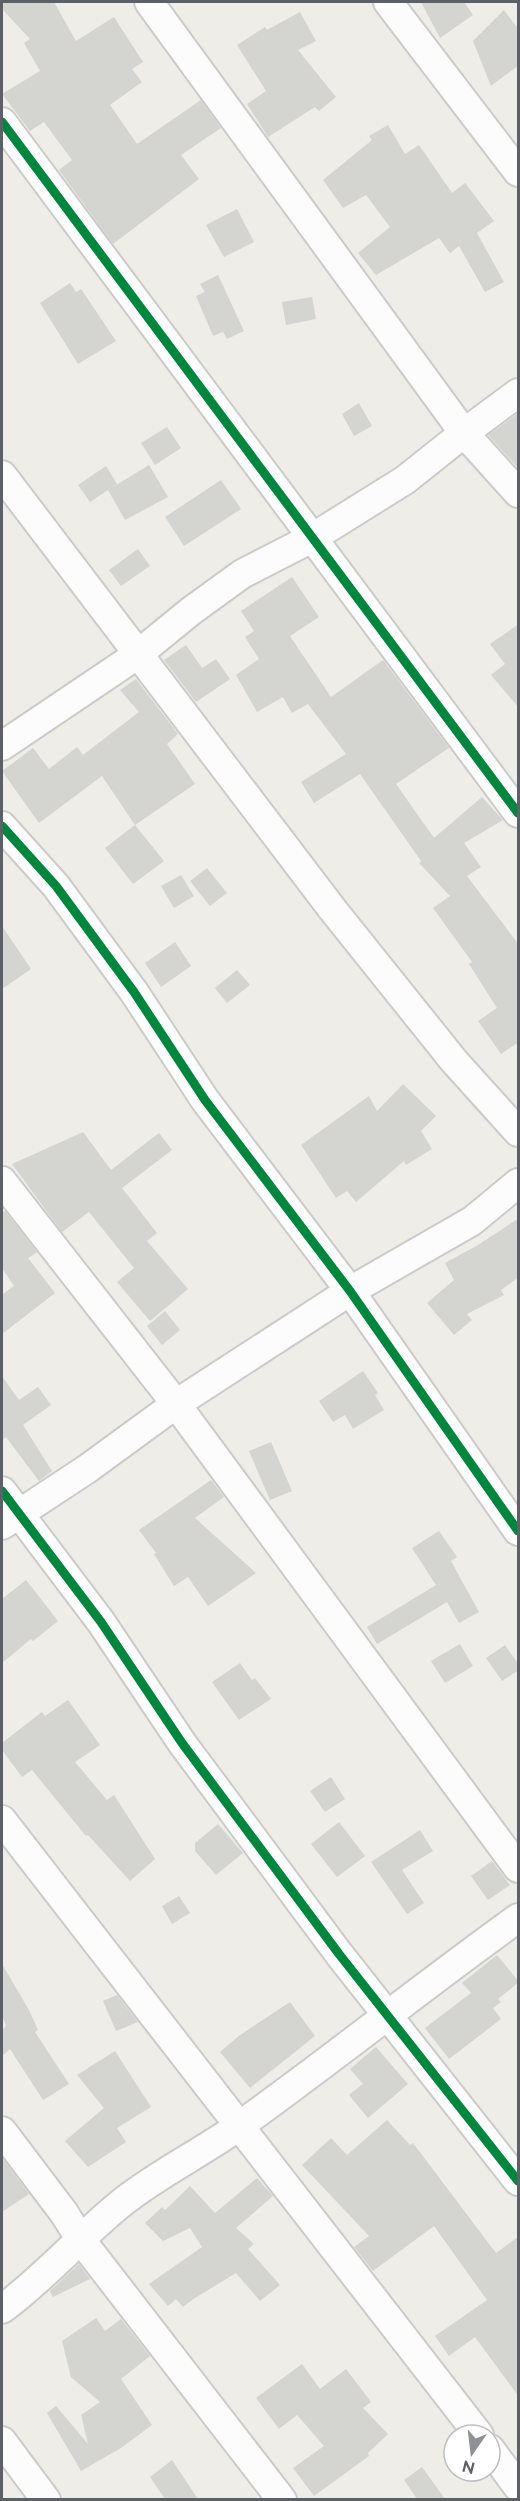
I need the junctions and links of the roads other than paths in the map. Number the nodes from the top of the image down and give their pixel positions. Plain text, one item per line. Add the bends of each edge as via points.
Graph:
1 (149, 2) edge
2 (388, 2) edge
3 (2, 122) edge
4 (519, 172) edge
5 (519, 393) edge
6 (464, 433) junction
7 (2, 475) edge
8 (519, 493) edge
9 (312, 537) junction
10 (137, 655) junction
11 (2, 746) edge
12 (519, 813) edge
13 (2, 826) edge
14 (519, 1132) edge
15 (2, 1181) edge
16 (519, 1183) edge
17 (350, 1291) junction
18 (176, 1404) junction
19 (2, 1491) edge
20 (10, 1519) edge
21 (519, 1531) edge
22 (2, 1820) edge
23 (519, 1868) edge
24 (519, 1918) edge
25 (389, 2016) junction
26 (240, 2126) junction
27 (2, 2131) edge
28 (519, 2181) edge
29 (81, 2240) junction
30 (2, 2309) edge
31 (470, 2423) edge
32 (2, 2441) edge
33 (502, 2465) edge
34 (519, 2487) edge
35 (46, 2499) edge
36 (282, 2499) edge

1 - 6 street
2 - 4 street
3 - 9 street
5 - 6 street
6 - 8 street
6 - 9 street via 405,480
7 - 10 street
9 - 10 street via 242,574
9 - 12 street
10 - 11 street
10 - 14 street via 333,910 454,1060
13 - 17 street via 56,886 134,992 205,1100
15 - 18 street
16 - 17 street via 472,1221
17 - 18 street
17 - 21 street
18 - 20 street
18 - 23 street
19 - 20 street
20 - 25 street via 101,1623 218,1791
22 - 26 street
24 - 25 street
25 - 26 street
25 - 28 street
26 - 29 street via 157,2177 100,2220
26 - 31 street
27 - 29 street
29 - 30 street
29 - 36 street
32 - 35 street
33 - 34 street

